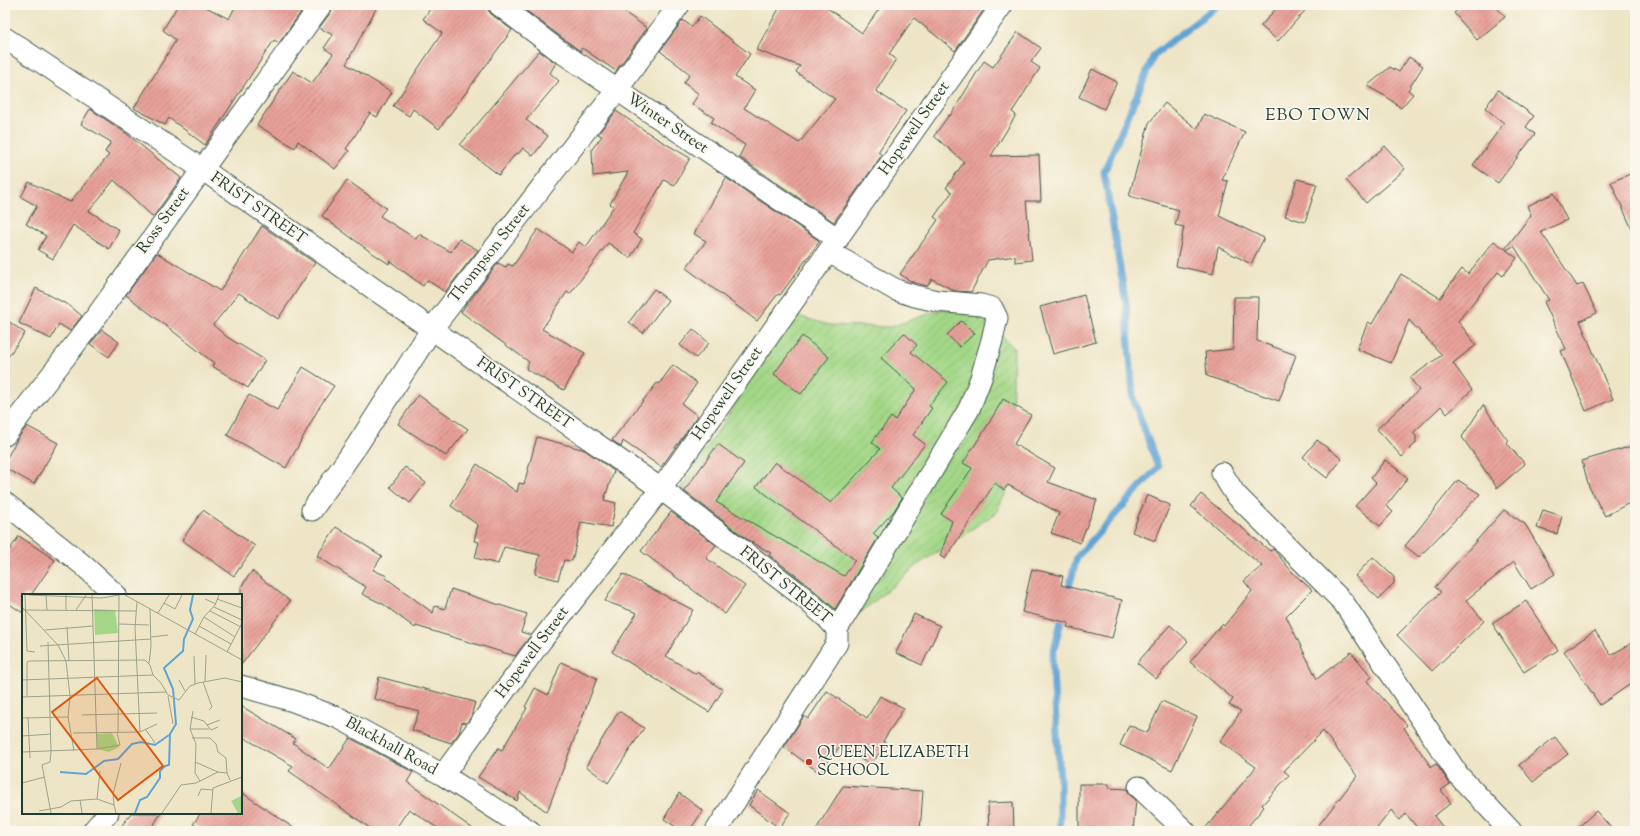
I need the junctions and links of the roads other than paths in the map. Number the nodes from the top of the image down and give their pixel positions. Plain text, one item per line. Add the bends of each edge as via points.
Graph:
1 (321, 5) edge
2 (499, 5) edge
3 (679, 5) edge
4 (1002, 5) edge
5 (5, 38) edge
6 (617, 90) junction
7 (202, 169) junction
8 (833, 246) junction
9 (431, 330) junction
10 (5, 435) edge
11 (1222, 473) dead end
12 (661, 489) junction
13 (5, 503) edge
14 (312, 510) dead end
15 (115, 594) edge
16 (837, 629) junction
17 (242, 686) edge
18 (443, 775) junction
19 (1139, 787) dead end
20 (107, 814) edge
21 (93, 831) edge
22 (530, 831) edge
23 (716, 831) edge
24 (1185, 831) edge
25 (1511, 831) edge

1 - 7 street, Ross Street
2 - 6 street, Winter Street via 558,50
3 - 6 street, Thompson Street
4 - 8 street, Hopewell Street
5 - 7 street, FRIST STREET
6 - 8 street, Winter Street
6 - 9 street, Thompson Street
7 - 9 street, FRIST STREET
7 - 10 street, Ross Street via 93,321
8 - 12 street, Hopewell Street
8 - 16 street, Winter Street via 896,290 937,301 981,304 992,308 997,318 981,378 969,409
9 - 12 street, FRIST STREET
9 - 14 street, Thompson Street
11 - 25 street via 1235,494 1343,602 1459,776
12 - 16 street, FRIST STREET via 801,595
12 - 18 street, Hopewell Street via 541,641
13 - 15 street via 83,564
16 - 23 street, FRIST STREET via 837,643
17 - 18 street, Blackhall Road via 293,701 341,719
18 - 22 street, Blackhall Road
19 - 24 street
20 - 21 street

